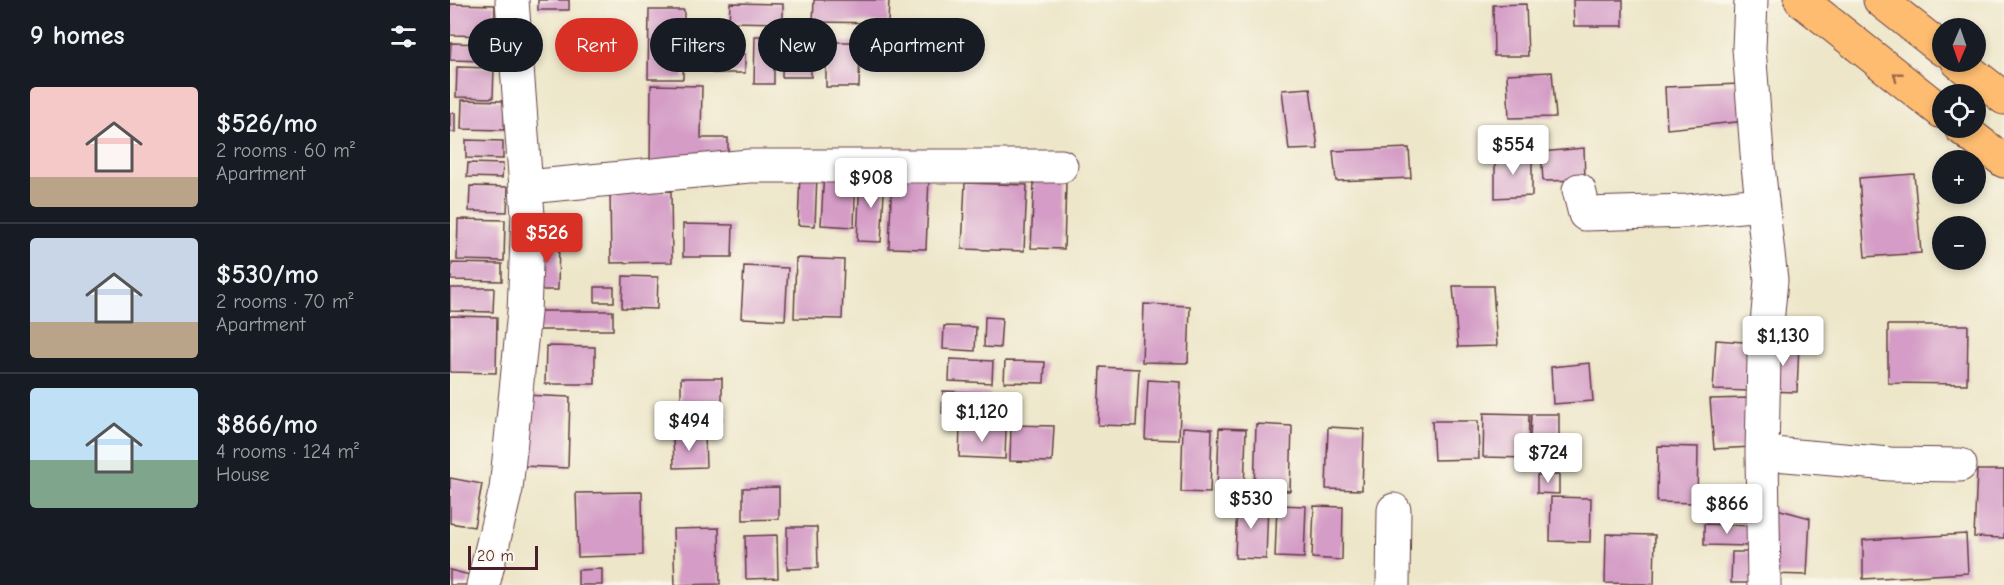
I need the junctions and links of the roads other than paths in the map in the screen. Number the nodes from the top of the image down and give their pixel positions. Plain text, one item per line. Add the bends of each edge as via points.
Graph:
1 (512, 0) edge
2 (1751, 0) edge
3 (1801, 0) edge
4 (1880, 0) edge
5 (1932, 41) edge
6 (1971, 72) edge
7 (2004, 98) edge
8 (1932, 104) edge
9 (1974, 138) edge
10 (2004, 161) edge
11 (1061, 166) dead end
12 (527, 187) junction
13 (1579, 190) dead end
14 (1762, 204) junction
15 (1762, 453) junction
16 (1960, 465) dead end
17 (1394, 510) dead end
18 (483, 585) edge
19 (1393, 585) edge
20 (1764, 585) edge

1 - 12 street
2 - 14 street via 1749,48
8 -> 3 highway
4 - 5 highway
6 - 7 highway
9 - 10 highway
11 - 12 street via 749,166
12 - 18 street via 524,312 506,489
13 - 14 street via 1585,214
14 - 15 street via 1771,280
15 - 16 street via 1890,464
15 - 20 street
17 - 19 street

